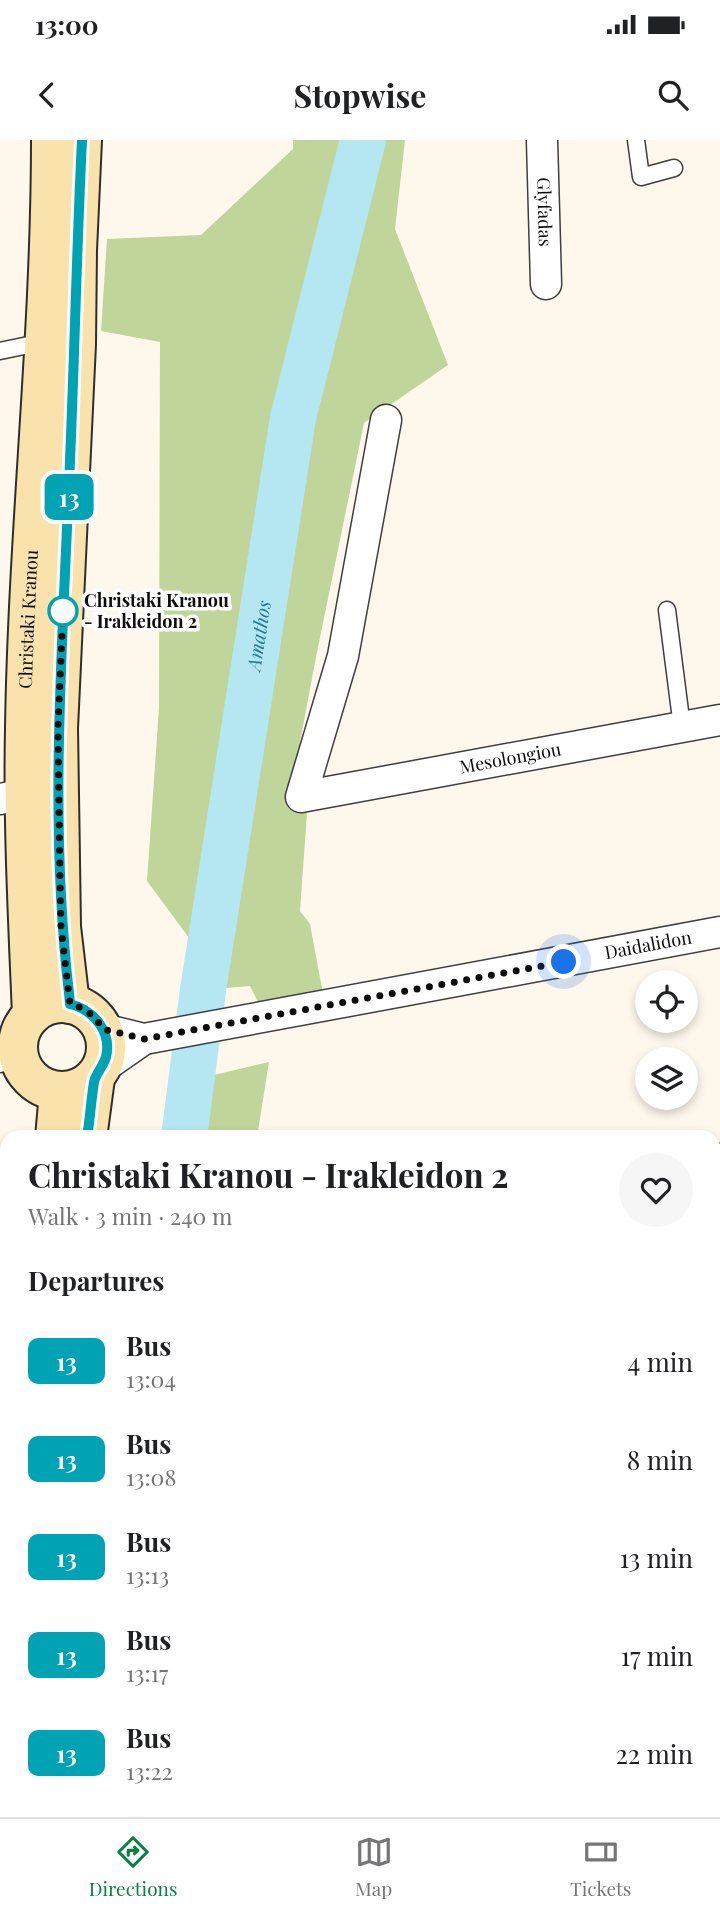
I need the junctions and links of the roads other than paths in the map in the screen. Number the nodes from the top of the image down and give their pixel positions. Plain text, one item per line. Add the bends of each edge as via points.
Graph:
1 (51, 140) edge
2 (82, 140) edge
3 (542, 140) edge
4 (636, 140) edge
5 (674, 168) dead end
6 (546, 284) dead end
7 (43, 342) junction
8 (0, 351) edge
9 (386, 421) dead end
10 (667, 610) dead end
11 (720, 720) edge
12 (682, 727) junction
13 (13, 797) edge
14 (720, 932) edge
15 (70, 1004) junction
16 (32, 1014) junction
17 (103, 1029) junction
18 (144, 1039) junction
19 (10, 1062) edge
20 (98, 1074) junction
21 (59, 1092) junction
22 (56, 1130) edge
23 (88, 1130) edge

1 - 7 main road, Christaki Kranou
2 - 15 main road, Christaki Kranou via 58,728 61,927
3 - 6 street, Glyfadas
4 - 5 lane via 641,177
7 - 8 lane
7 - 13 main road, Christaki Kranou via 25,716
9 - 12 street, Mesolongiou via 343,656 301,797
10 - 12 lane
11 - 12 street, Mesolongiou
13 - 16 main road, Christaki Kranou
14 - 18 street, Daidalidon
15 - 16 main road via 47,1005
15 - 17 main road via 86,1009
16 - 19 main road via 22,1027
17 - 18 street
17 - 20 main road via 107,1055
18 - 20 street
19 - 21 main road via 35,1083
20 - 21 main road via 85,1086
20 - 23 main road
21 - 22 main road

